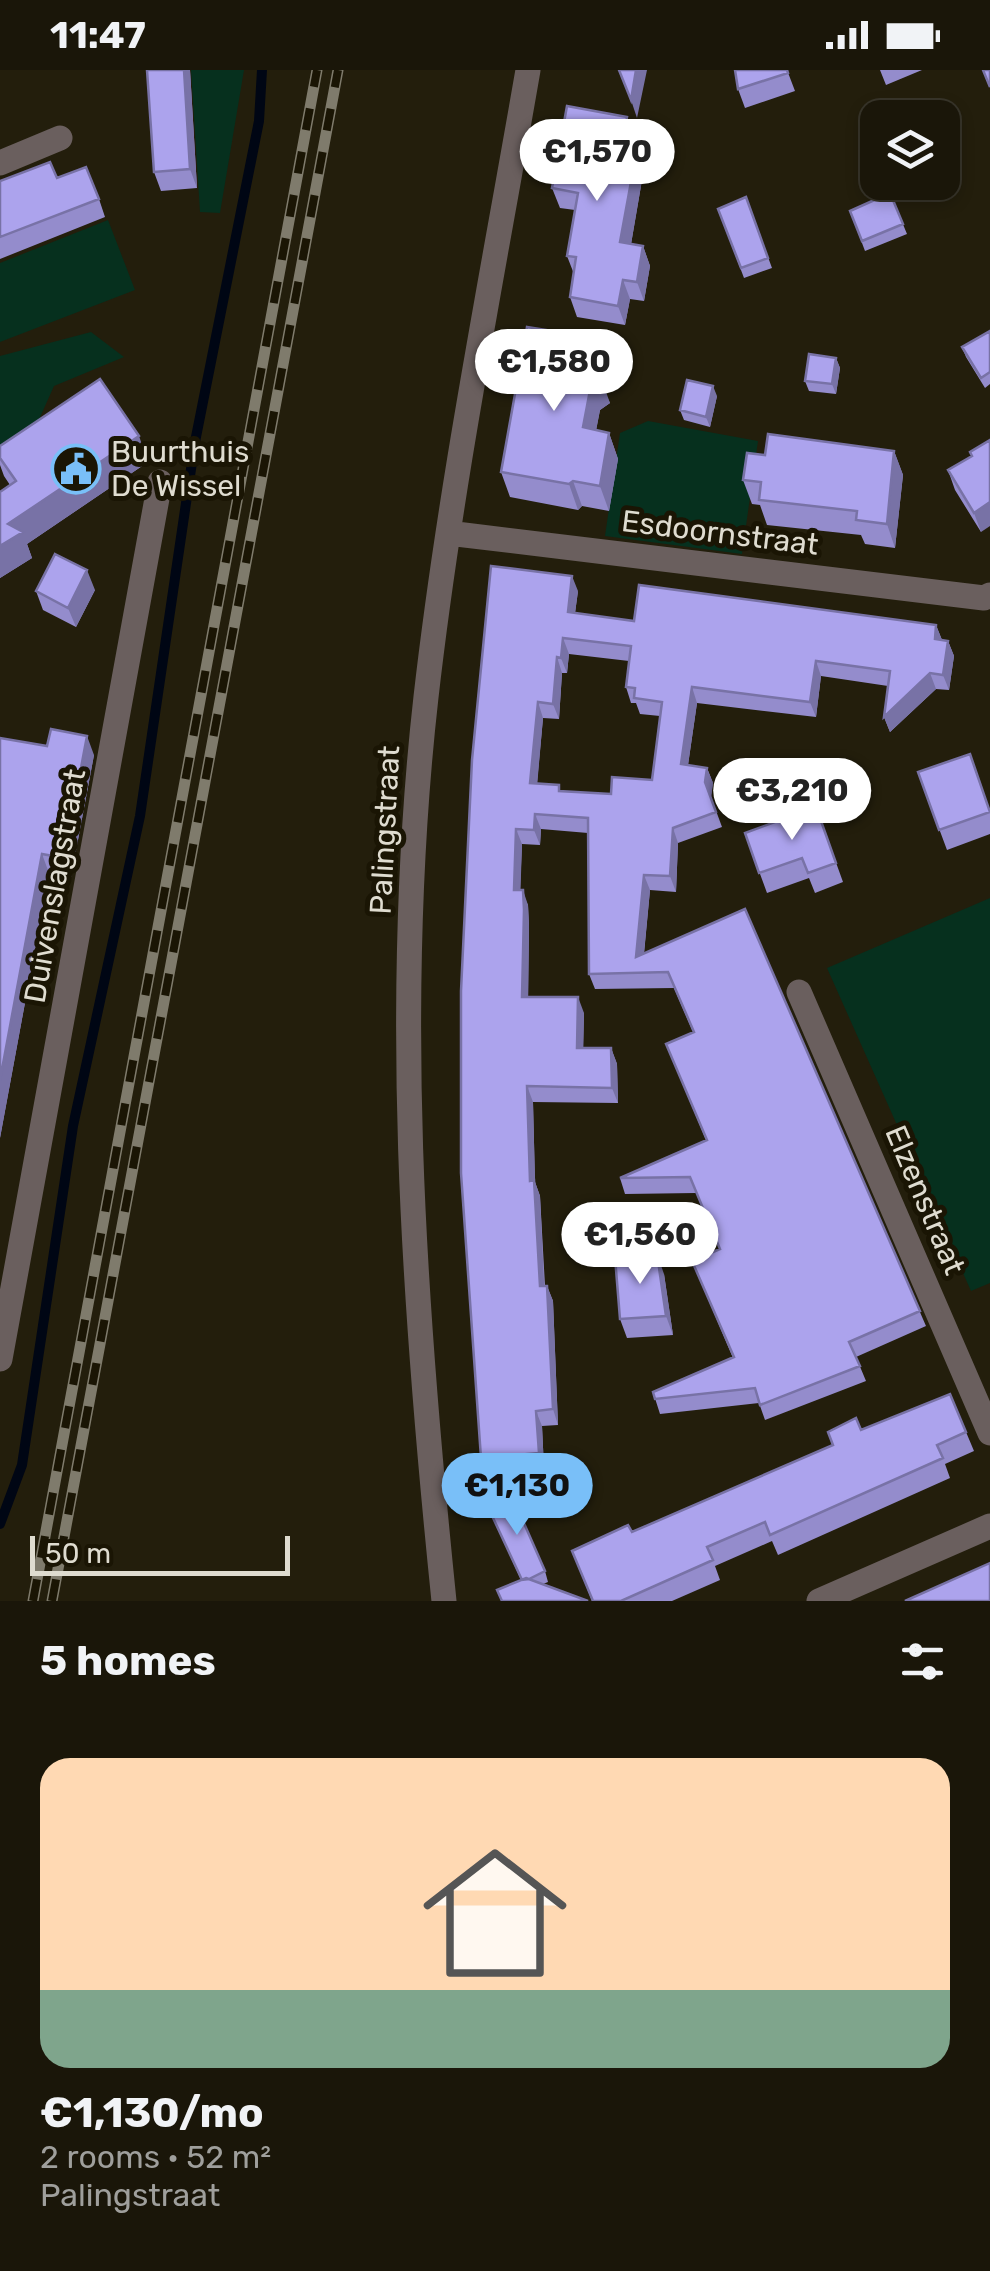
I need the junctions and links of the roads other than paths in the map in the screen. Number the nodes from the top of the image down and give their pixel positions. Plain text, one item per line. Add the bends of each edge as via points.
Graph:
1 (528, 70) edge
2 (60, 138) dead end
3 (0, 163) edge
4 (160, 482) dead end
5 (448, 533) junction
6 (988, 603) edge
7 (799, 992) dead end
8 (0, 1359) edge
9 (990, 1432) edge
10 (990, 1526) edge
11 (444, 1601) edge
12 (818, 1601) edge

1 - 5 street, Palingstraat
2 - 3 street
4 - 8 street, Duivenslagstraat
5 - 6 street, Esdoornstraat
5 - 11 street, Palingstraat via 423,737 408,1120 418,1346
7 - 9 street, Elzenstraat
10 - 12 street

